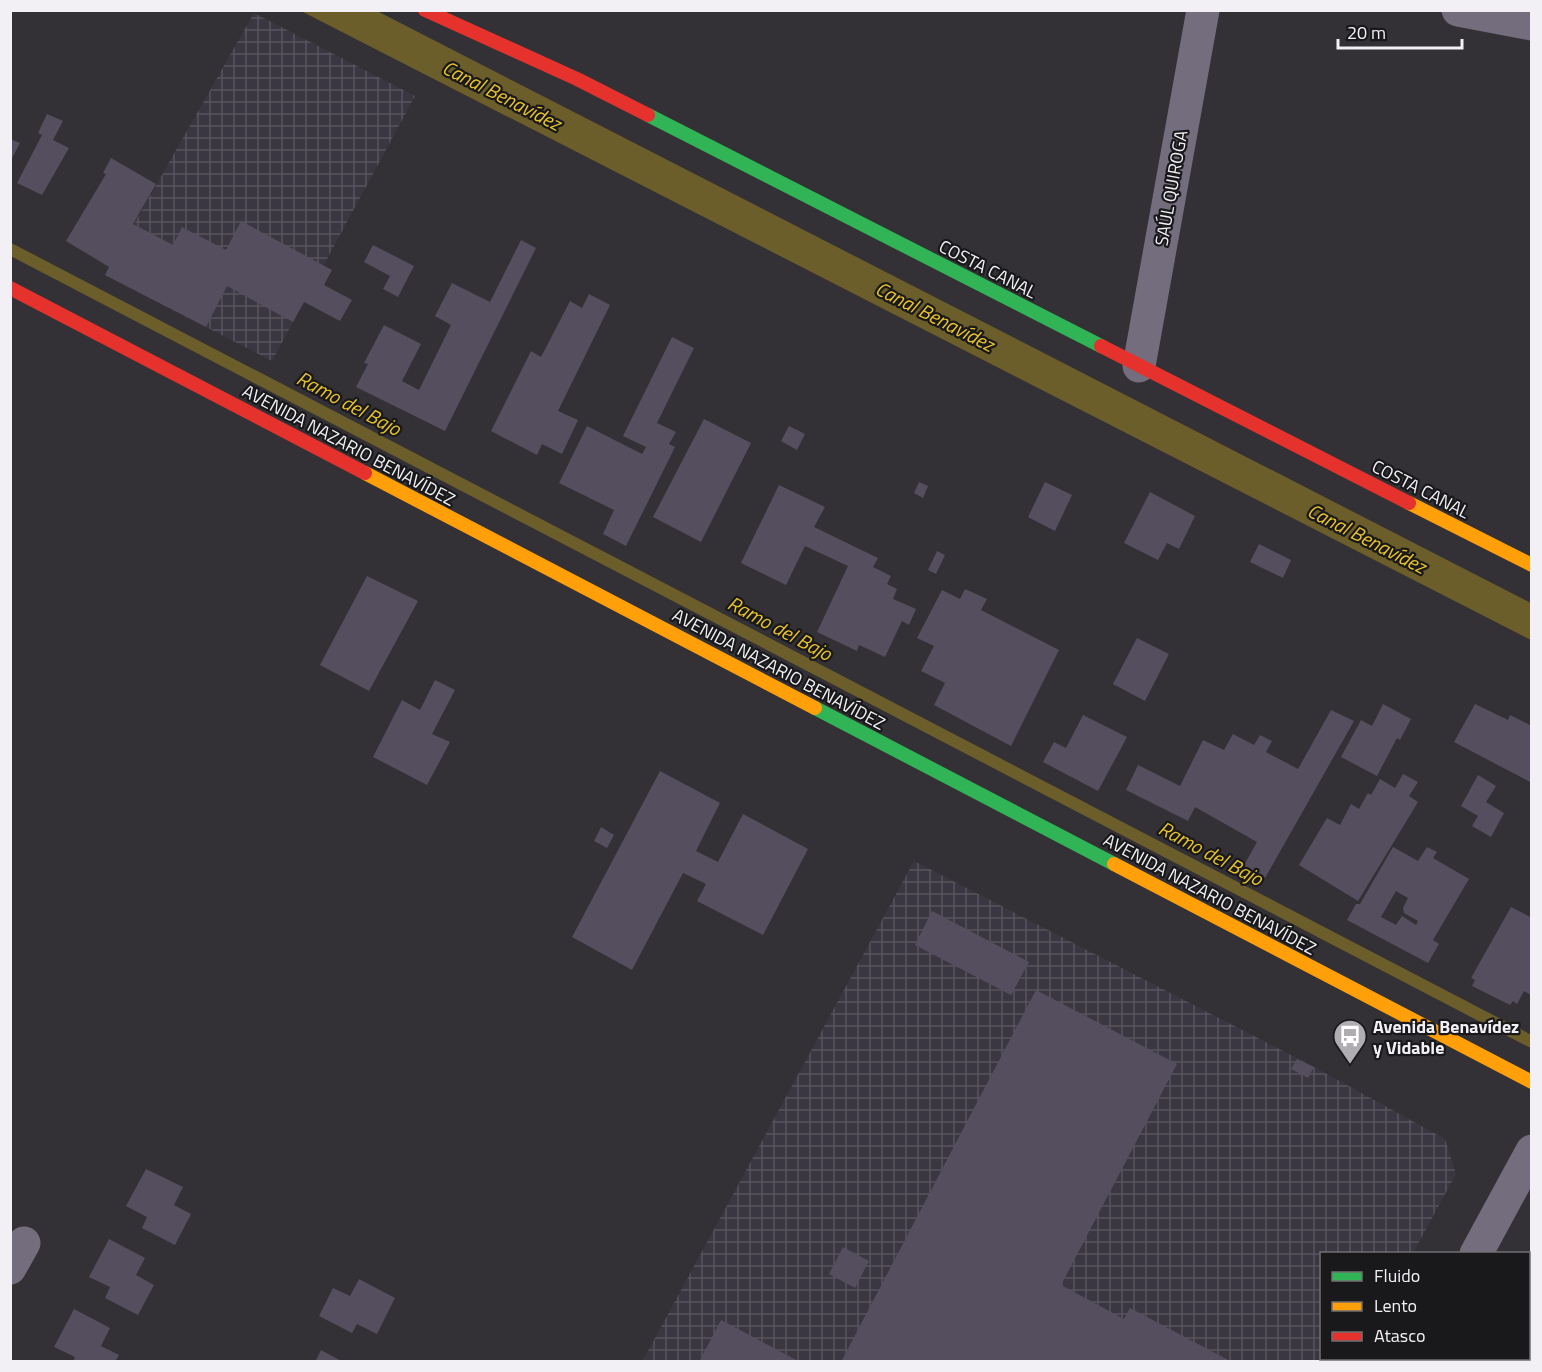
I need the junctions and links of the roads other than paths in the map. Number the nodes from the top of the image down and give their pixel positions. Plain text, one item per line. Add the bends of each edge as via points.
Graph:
1 (425, 10) edge
2 (1203, 10) edge
3 (1458, 10) edge
4 (1532, 24) edge
5 (10, 288) edge
6 (1139, 366) junction
7 (1532, 565) edge
8 (1532, 1082) edge
9 (1532, 1151) edge
10 (1477, 1252) edge

1 - 6 main road, COSTA CANAL via 577,79
2 - 6 street, SAÚL QUIROGA
3 - 4 street
5 - 8 main road, AVENIDA NAZARIO BENAVÍDEZ
6 - 7 main road, COSTA CANAL
9 - 10 street

